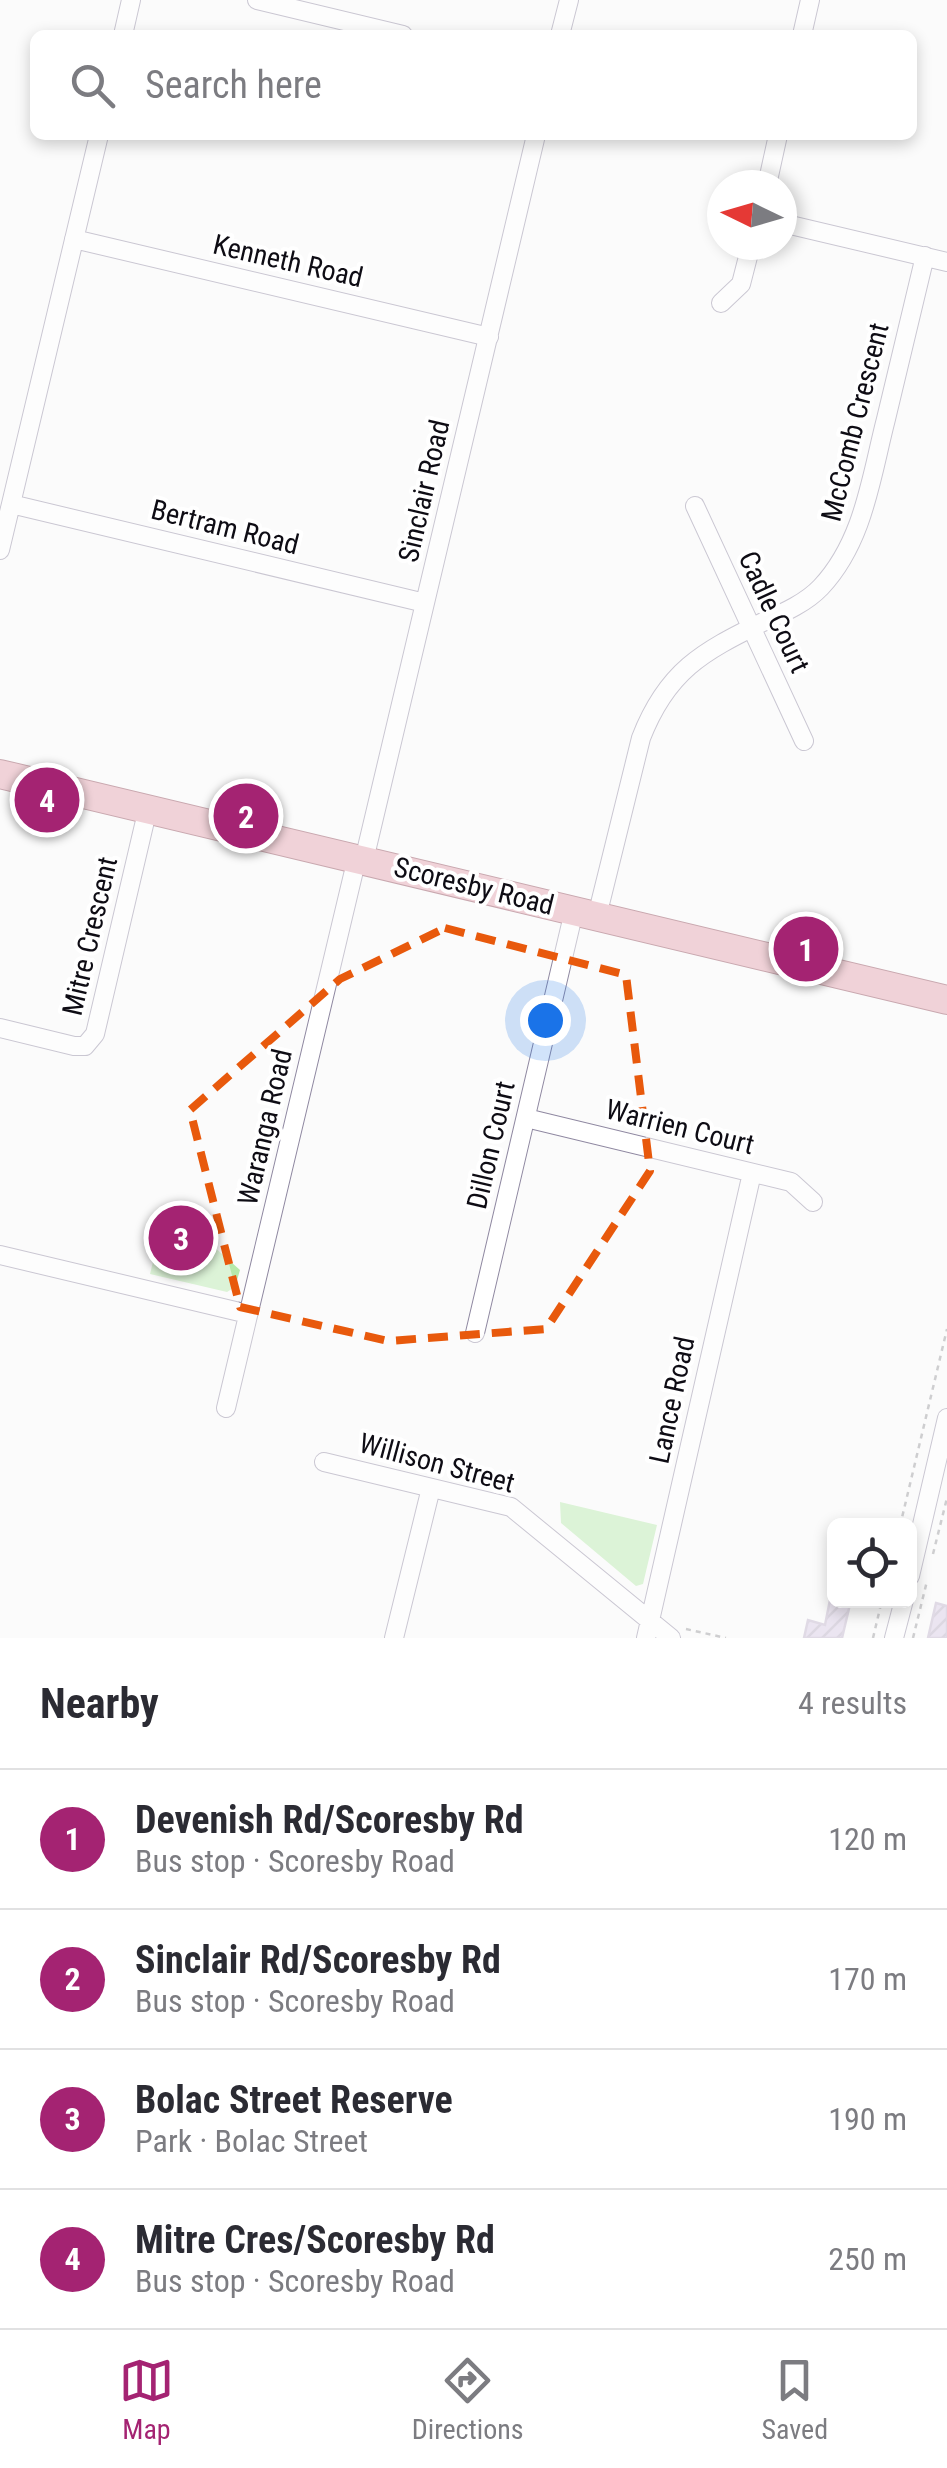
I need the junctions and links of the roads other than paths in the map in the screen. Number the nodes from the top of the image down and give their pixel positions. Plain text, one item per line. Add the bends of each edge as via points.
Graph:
1 (131, 0) edge
2 (256, 0) edge
3 (568, 0) edge
4 (810, 0) edge
5 (124, 30) edge
6 (382, 30) edge
7 (561, 30) edge
8 (803, 30) edge
9 (98, 140) edge
10 (535, 140) edge
11 (777, 140) edge
12 (770, 170) edge
13 (797, 226) edge
14 (74, 239) junction
15 (926, 256) junction
16 (747, 260) edge
17 (947, 262) edge
18 (721, 303) dead end
19 (488, 336) junction
20 (11, 504) junction
21 (695, 506) dead end
22 (0, 550) edge
23 (425, 604) junction
24 (750, 629) junction
25 (804, 741) dead end
26 (0, 774) edge
27 (148, 808) junction
28 (360, 859) junction
29 (586, 913) junction
30 (947, 1000) edge
31 (0, 1028) edge
32 (526, 1118) junction
33 (752, 1173) junction
34 (813, 1202) dead end
35 (0, 1255) edge
36 (248, 1314) junction
37 (475, 1333) dead end
38 (226, 1408) dead end
39 (947, 1418) edge
40 (324, 1462) dead end
41 (430, 1488) junction
42 (917, 1546) edge
43 (902, 1608) edge
44 (648, 1630) edge
45 (672, 1632) edge
46 (394, 1638) edge
47 (894, 1638) edge

1 - 5 street
2 - 6 street
3 - 7 street
4 - 8 street
9 - 14 street
10 - 19 street, Sinclair Road
11 - 12 street
13 - 15 street
14 - 19 street, Kenneth Road
14 - 20 street
15 - 17 street
15 - 24 street, McComb Crescent via 849,550 819,589
16 - 18 street via 741,284
19 - 23 street, Sinclair Road
20 - 22 street
20 - 23 street, Bertram Road
21 - 24 street, Cadle Court
23 - 28 street, Sinclair Road
24 - 25 street, Cadle Court
24 - 29 street, McComb Crescent via 697,657 652,710
26 - 27 main road, Scoresby Road
27 - 28 main road, Scoresby Road
27 - 31 street, Mitre Crescent via 96,1034 74,1046
28 - 29 main road, Scoresby Road
28 - 36 street, Waranga Road
29 - 30 main road, Scoresby Road
29 - 32 street, Dillon Court
32 - 33 street, Warrien Court
32 - 37 street, Dillon Court
33 - 34 street, Warrien Court via 791,1182
33 - 44 street, Lance Road
35 - 36 street
36 - 38 street, Waranga Road
39 - 42 street
40 - 41 street, Willison Street
41 - 44 street, Willison Street via 512,1506
41 - 46 street
43 - 47 street
44 - 45 street, Willison Street

